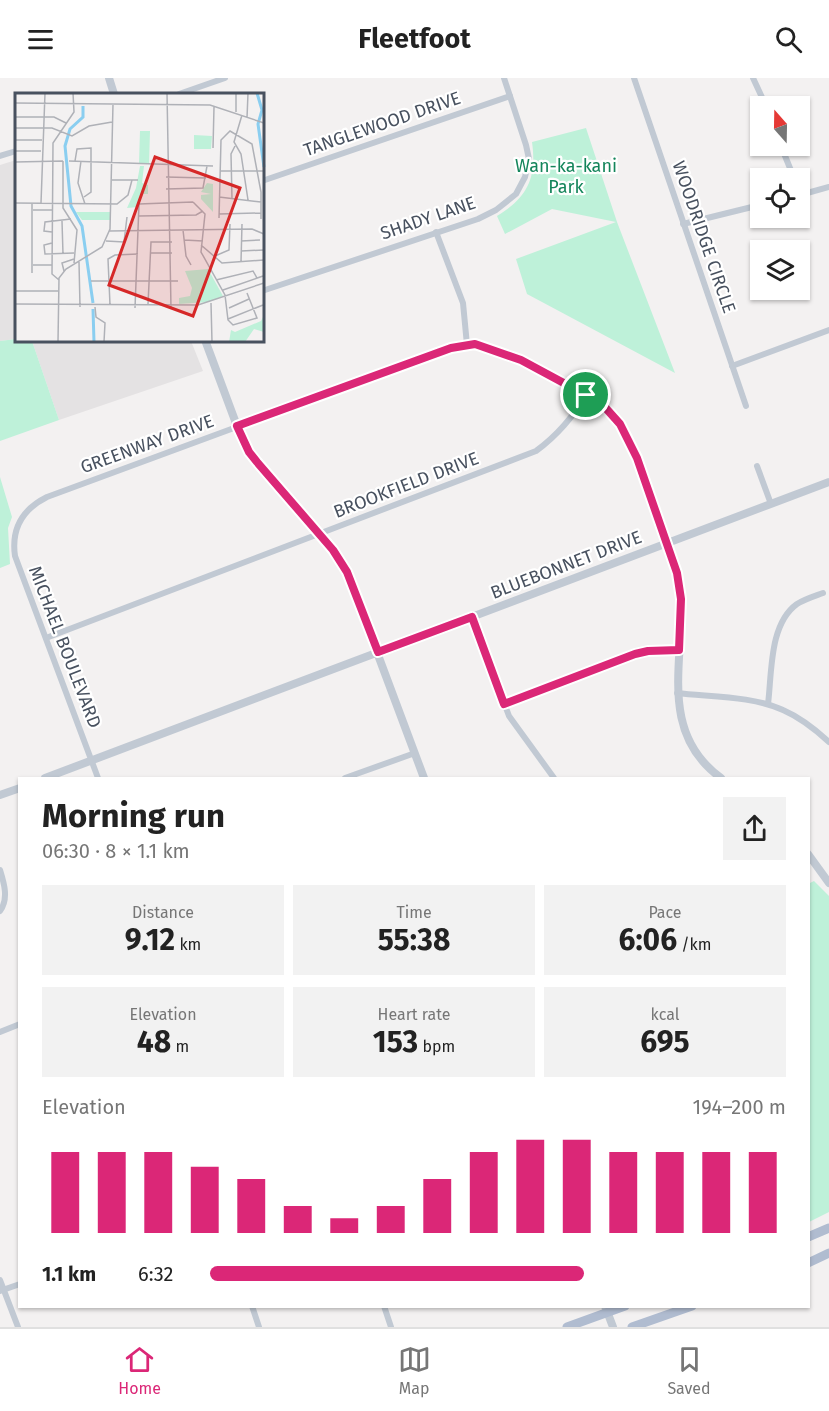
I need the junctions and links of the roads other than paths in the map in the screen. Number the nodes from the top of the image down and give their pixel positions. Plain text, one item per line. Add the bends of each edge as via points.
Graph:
1 (109, 78) edge
2 (225, 78) edge
3 (504, 78) edge
4 (634, 78) edge
5 (753, 78) edge
6 (114, 93) edge
7 (181, 93) edge
8 (510, 96) junction
9 (761, 96) edge
10 (15, 151) edge
11 (0, 156) edge
12 (264, 180) edge
13 (829, 188) edge
14 (810, 192) edge
15 (750, 207) edge
16 (683, 224) junction
17 (436, 232) junction
18 (264, 290) edge
19 (829, 330) edge
20 (206, 342) edge
21 (466, 345) junction
22 (732, 366) junction
23 (586, 395) junction
24 (746, 406) dead end
25 (237, 426) junction
26 (757, 466) dead end
27 (829, 482) edge
28 (771, 504) junction
29 (18, 525) joint
30 (319, 534) junction
31 (668, 543) junction
32 (823, 593) dead end
33 (472, 617) junction
34 (46, 638) junction
35 (679, 650) junction
36 (378, 652) junction
37 (677, 693) junction
38 (504, 704) junction
39 (768, 704) junction
40 (828, 740) edge
41 (415, 753) junction
42 (92, 761) junction
43 (48, 777) edge
44 (98, 777) edge
45 (348, 777) edge
46 (424, 777) edge
47 (553, 777) edge
48 (720, 777) edge
49 (18, 789) edge
50 (0, 795) edge
51 (810, 857) edge
52 (0, 870) edge
53 (829, 884) edge
54 (0, 911) edge
55 (18, 1025) edge
56 (0, 1032) edge
57 (829, 1228) edge
58 (810, 1236) edge
59 (829, 1253) edge
60 (810, 1262) edge
61 (0, 1280) edge
62 (18, 1285) edge
63 (3, 1290) edge
64 (253, 1308) edge
65 (385, 1308) edge
66 (686, 1308) edge
67 (607, 1310) edge
68 (18, 1327) edge
69 (259, 1327) edge
70 (391, 1327) edge
71 (567, 1327) edge
72 (613, 1327) edge
73 (632, 1327) edge

1 - 6 street
2 - 7 street
3 - 8 street, SHADY LANE
4 - 16 street, WOODRIDGE CIRCLE
5 - 9 street
8 - 12 street, TANGLEWOOD DRIVE
8 - 17 street, SHADY LANE via 529,159 522,185 496,210
10 - 11 street
13 - 14 street
15 - 16 street
16 - 22 street, WOODRIDGE CIRCLE
17 - 18 street, SHADY LANE
17 - 21 street via 463,303
19 - 22 street
20 - 25 street
21 - 23 street via 482,346 521,360
21 - 25 street, GREENWAY DRIVE
22 - 24 street, WOODRIDGE CIRCLE
23 - 30 street, BROOKFIELD DRIVE via 560,431 536,451
23 - 31 street via 603,405 627,435
25 - 29 street, GREENWAY DRIVE via 46,497 27,509
25 - 30 street via 253,457
26 - 28 street
27 - 28 street, BLUEBONNET DRIVE
28 - 31 street, BLUEBONNET DRIVE
29 - 34 street, MICHAEL BOULEVARD via 15,556
30 - 34 street, BROOKFIELD DRIVE
30 - 36 street via 347,572
31 - 33 street, BLUEBONNET DRIVE
31 - 35 street via 680,588
32 - 39 street via 797,604 780,624
33 - 36 street, BLUEBONNET DRIVE
33 - 38 street
34 - 42 street, MICHAEL BOULEVARD
35 - 37 street
35 - 38 street via 635,654
36 - 41 street
36 - 42 street, BLUEBONNET DRIVE
37 - 39 street
37 - 48 street via 682,721 693,746 708,769
38 - 47 street
39 - 40 street via 799,718
41 - 45 street
41 - 46 street
42 - 43 street, BLUEBONNET DRIVE
42 - 44 street, MICHAEL BOULEVARD
49 - 50 street
51 - 53 street
52 - 54 street via 5,900
55 - 56 street
57 - 58 main road
59 - 60 main road
61 - 63 street
62 - 63 street
63 - 68 street
64 - 69 street
65 - 70 street
66 - 73 main road
67 - 71 main road
67 - 72 street

